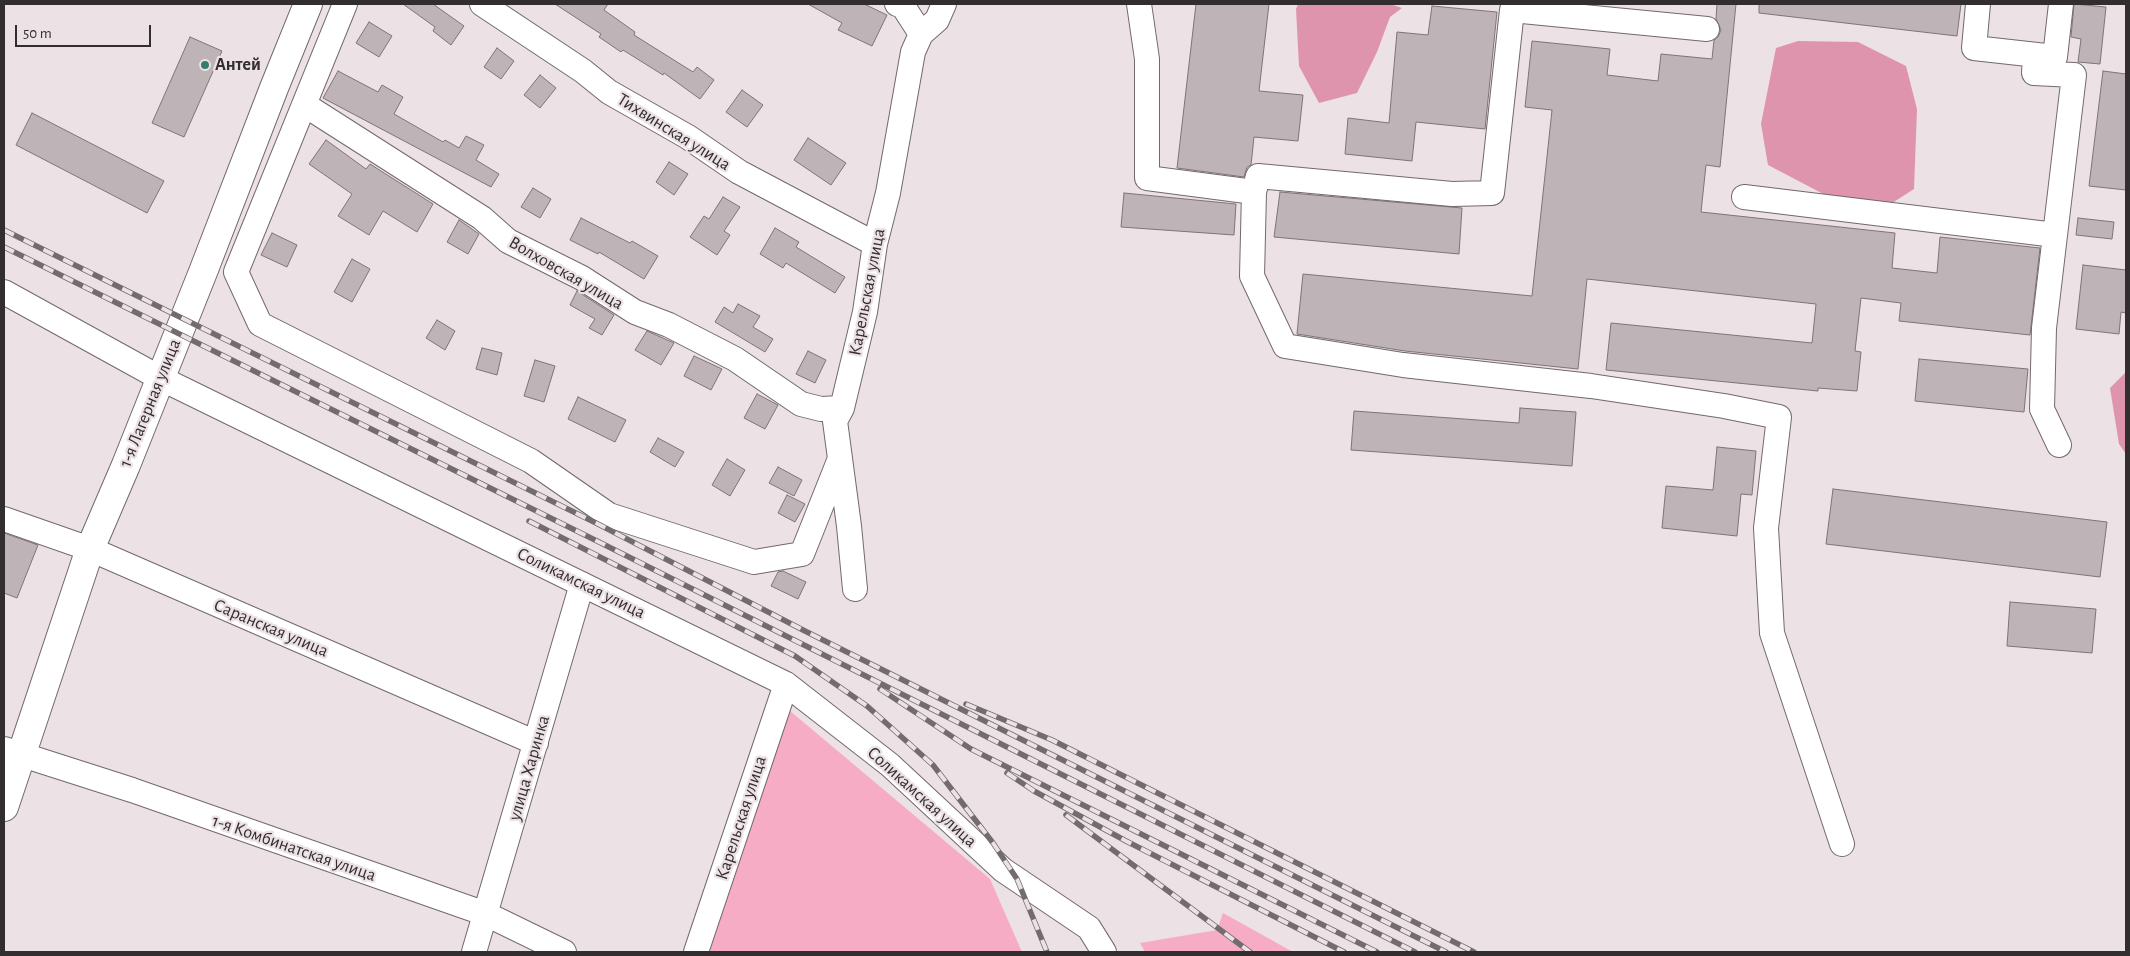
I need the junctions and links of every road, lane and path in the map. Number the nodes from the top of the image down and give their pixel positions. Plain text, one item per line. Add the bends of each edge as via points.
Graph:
1 (308, 4) edge
2 (345, 4) edge
3 (482, 4) edge
4 (897, 4) edge
5 (944, 4) edge
6 (1139, 4) edge
7 (1978, 4) edge
8 (2061, 4) edge
9 (1707, 29) dead end
10 (920, 34) junction
11 (2035, 55) junction
12 (304, 106) junction
13 (1254, 192) junction
14 (1744, 197) dead end
15 (2055, 235) junction
16 (875, 244) junction
17 (4, 292) edge
18 (160, 378) junction
19 (842, 408) junction
20 (2059, 445) dead end
21 (839, 461) junction
22 (4, 519) edge
23 (90, 549) junction
24 (582, 584) junction
25 (855, 589) dead end
26 (786, 684) junction
27 (536, 743) junction
28 (12, 752) edge
29 (4, 807) edge
30 (1842, 844) dead end
31 (486, 914) junction
32 (474, 952) edge
33 (564, 952) edge
34 (696, 952) edge
35 (1104, 952) edge

1 - 18 main road, 1-я Лагерная улица
2 - 12 street
3 - 16 street, Тихвинская улица via 609,92 688,137 739,172
4 - 10 street via 903,6
5 - 10 street, Карельская улица via 937,20
6 - 13 street via 1147,59 1147,178
7 - 11 street via 1974,48
8 - 11 street via 2055,57
9 - 13 street via 1512,10 1492,193 1452,194 1258,176
10 - 16 street, Карельская улица via 913,52 888,192
11 - 15 street via 2034,73 2074,75
12 - 19 street, Волховская улица via 482,218 508,241 582,278 635,312 669,325 735,359 801,404 821,409
12 - 21 street via 236,272 260,324 532,461 609,514 754,562 802,554
13 - 30 street via 1252,276 1285,346 1403,365 1591,386 1779,417 1766,528 1772,633
14 - 15 street
15 - 20 street via 2044,328 2042,409
16 - 19 street, Карельская улица via 865,312
17 - 18 street, Соликамская улица
18 - 23 main road, 1-я Лагерная улица
18 - 24 street, Соликамская улица
19 - 21 street, Карельская улица via 835,421
21 - 25 street, Карельская улица
22 - 23 street, Саранская улица
23 - 27 street, Саранская улица
23 - 28 main road, 1-я Лагерная улица
24 - 26 street, Соликамская улица
24 - 27 street, улица Харинка
26 - 34 street, Карельская улица
26 - 35 street, Соликамская улица via 890,765 1003,870 1088,928
27 - 31 street, улица Харинка
28 - 29 main road, 1-я Лагерная улица
28 - 31 street, 1-я Комбинатская улица via 132,790
31 - 32 street, улица Харинка
31 - 33 street, 1-я Комбинатская улица

